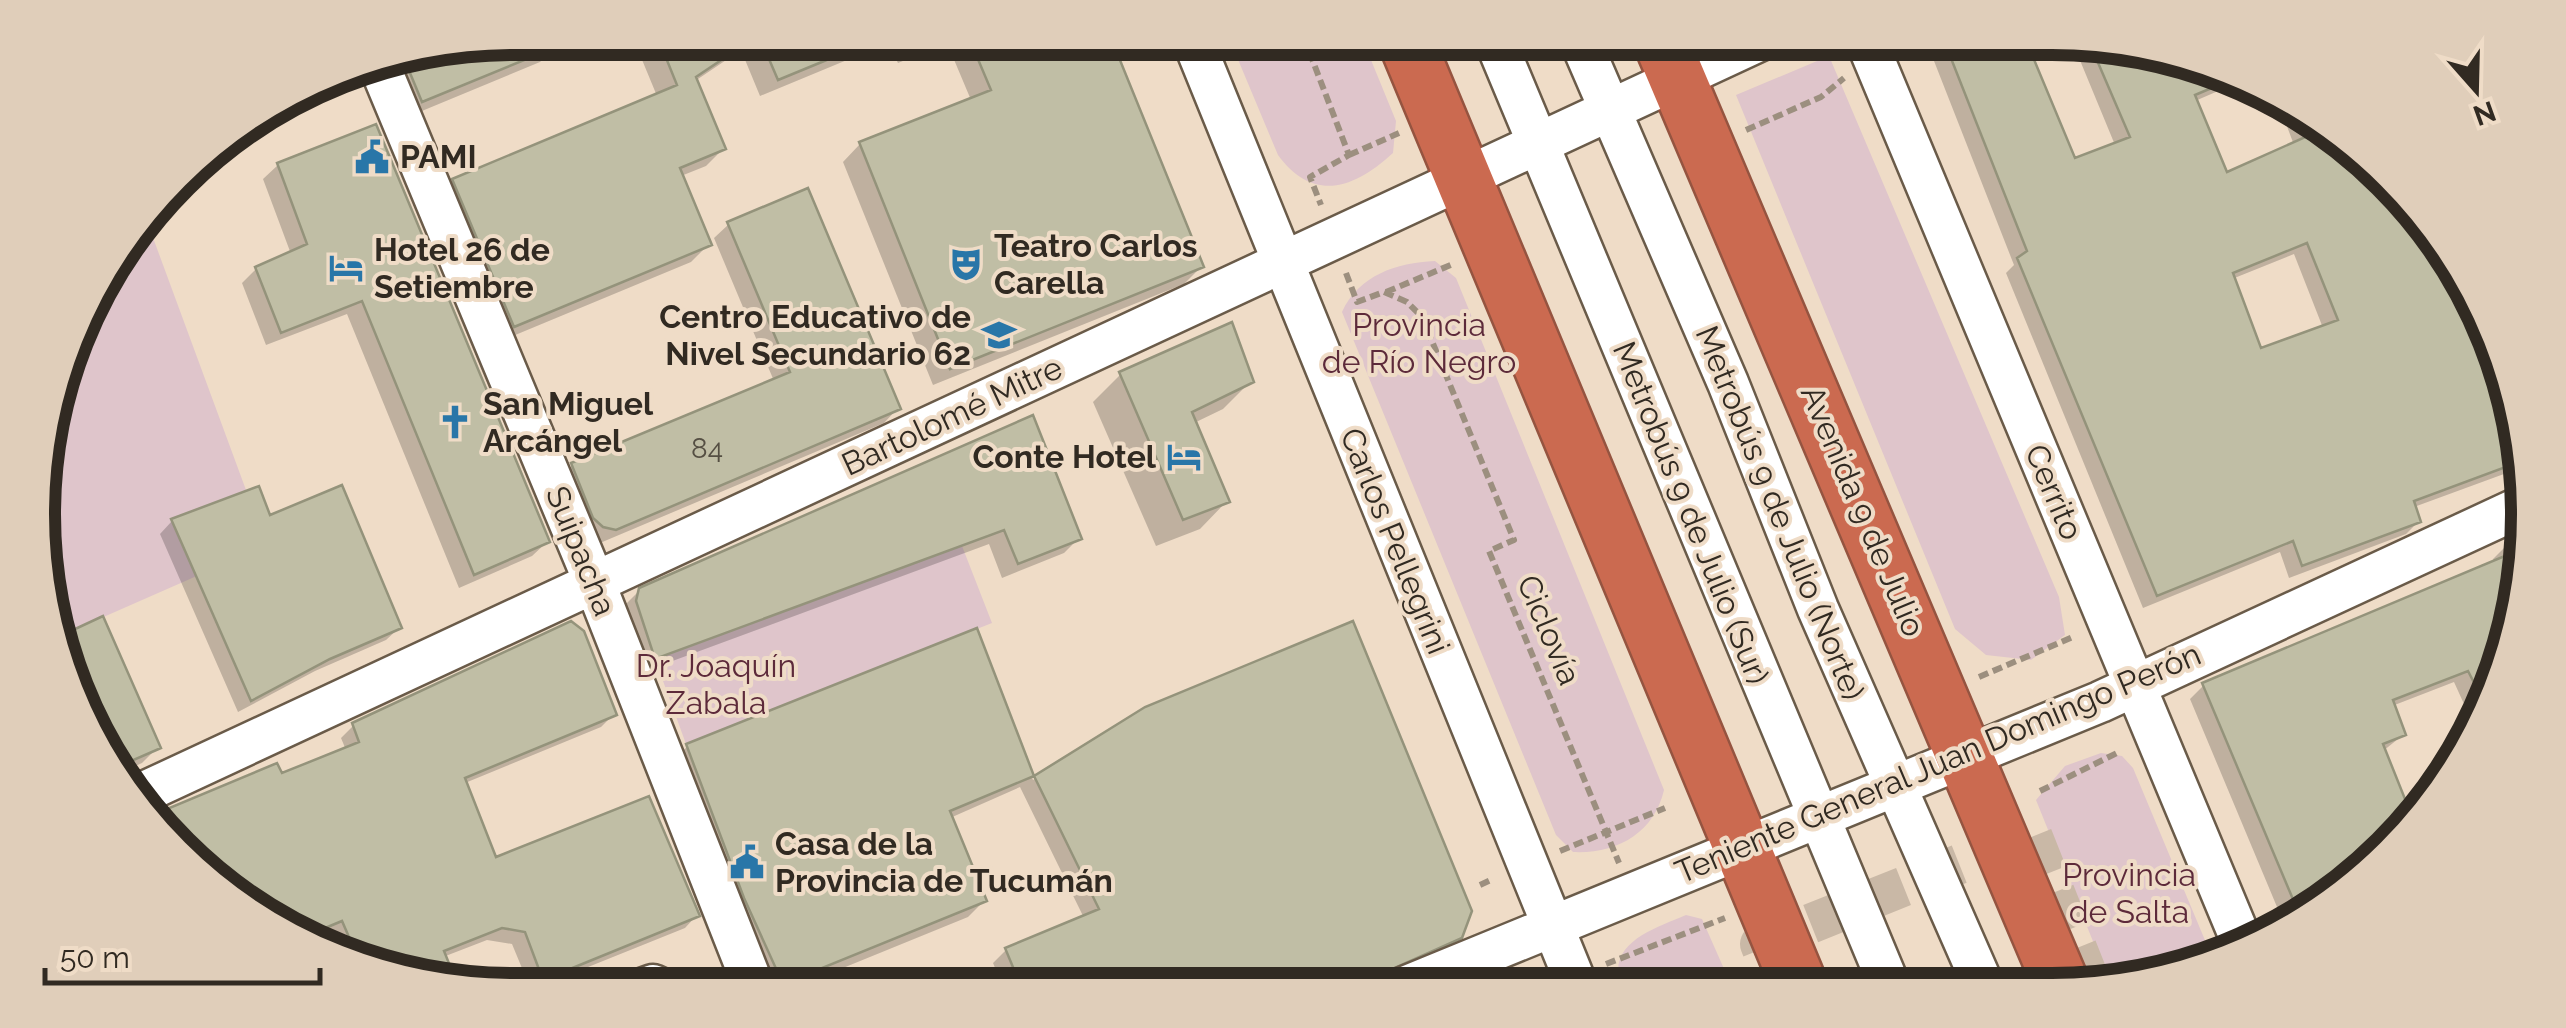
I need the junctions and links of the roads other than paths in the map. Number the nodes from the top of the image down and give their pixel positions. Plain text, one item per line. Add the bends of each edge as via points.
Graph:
1 (1199, 55) edge
2 (1412, 55) edge
3 (1501, 55) edge
4 (1586, 55) edge
5 (1871, 55) edge
6 (1669, 58) edge
7 (382, 75) edge
8 (1611, 111) junction
9 (1539, 144) junction
10 (1465, 179) junction
11 (1283, 264) junction
12 (2511, 511) edge
13 (593, 580) junction
14 (2134, 684) junction
15 (1967, 756) junction
16 (1894, 786) junction
17 (148, 790) edge
18 (1818, 817) junction
19 (1740, 848) junction
20 (1552, 924) junction
21 (2238, 933) edge
22 (749, 973) edge
23 (1437, 973) edge
24 (1572, 973) edge
25 (1794, 973) edge
26 (1884, 973) edge
27 (1978, 973) edge
28 (2057, 973) edge

1 - 11 street, Carlos Pellegrini
2 - 10 highway
3 - 9 street, Metrobús 9 de Julio (Sur)
4 - 8 street, Metrobús 9 de Julio (Norte)
5 - 14 street, Cerrito
6 - 8 street, Bartolomé Mitre
6 - 15 highway, Avenida 9 de Julio
7 - 13 street, Suipacha
8 - 9 street, Bartolomé Mitre
8 - 16 street, Metrobús 9 de Julio (Norte)
9 - 10 street, Bartolomé Mitre
9 - 18 street, Metrobús 9 de Julio (Sur)
10 - 11 street, Bartolomé Mitre
10 - 19 highway
11 - 13 street, Bartolomé Mitre
11 - 20 street, Carlos Pellegrini
12 - 14 street, Teniente General Juan Domingo Perón
13 - 17 street, Bartolomé Mitre
13 - 22 street, Suipacha
14 - 15 street, Teniente General Juan Domingo Perón
14 - 21 street, Cerrito
15 - 16 street, Teniente General Juan Domingo Perón
15 - 28 highway, Avenida 9 de Julio
16 - 18 street, Teniente General Juan Domingo Perón
16 - 27 street, Metrobús 9 de Julio (Norte)
18 - 19 street, Teniente General Juan Domingo Perón
18 - 26 street, Metrobús 9 de Julio (Sur)
19 - 20 street, Teniente General Juan Domingo Perón
19 - 25 highway
20 - 23 street, Teniente General Juan Domingo Perón
20 - 24 street, Carlos Pellegrini

